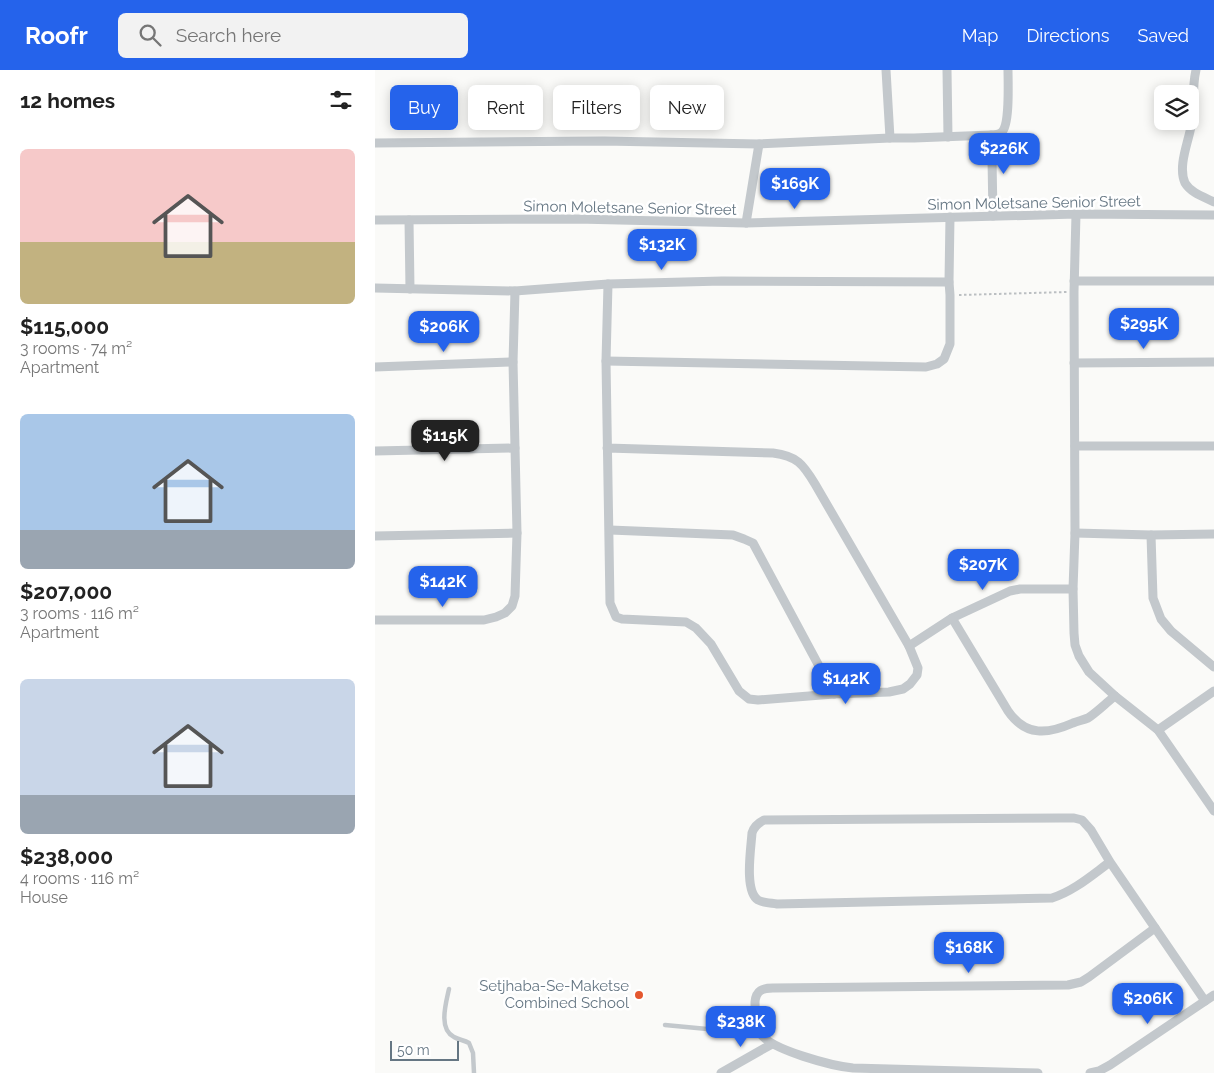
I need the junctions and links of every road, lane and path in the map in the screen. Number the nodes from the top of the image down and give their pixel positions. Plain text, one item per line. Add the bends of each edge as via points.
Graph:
1 (886, 70) edge
2 (947, 70) edge
3 (1008, 70) edge
4 (1017, 70) edge
5 (1196, 70) edge
6 (1008, 82) junction
7 (991, 135) junction
8 (948, 137) junction
9 (890, 138) junction
10 (375, 143) edge
11 (759, 144) junction
12 (1214, 202) edge
13 (1076, 214) junction
14 (1214, 215) edge
15 (993, 216) junction
16 (950, 217) junction
17 (375, 220) edge
18 (409, 220) junction
19 (747, 223) junction
20 (1074, 281) junction
21 (1214, 281) edge
22 (949, 282) junction
23 (607, 284) junction
24 (375, 288) edge
25 (410, 289) junction
26 (515, 291) junction
27 (1074, 292) junction
28 (950, 295) junction
29 (606, 361) junction
30 (513, 362) junction
31 (1214, 362) edge
32 (1074, 364) junction
33 (375, 367) edge
34 (1075, 446) junction
35 (1214, 446) edge
36 (515, 448) junction
37 (607, 448) junction
38 (375, 451) edge
39 (609, 530) junction
40 (517, 533) junction
41 (1075, 533) junction
42 (1214, 534) edge
43 (1151, 535) junction
44 (375, 536) edge
45 (1073, 589) junction
46 (952, 618) junction
47 (375, 620) edge
48 (909, 646) junction
49 (1214, 667) edge
50 (1214, 691) edge
51 (834, 694) junction
52 (1115, 696) junction
53 (1158, 730) junction
54 (1214, 792) edge
55 (1205, 798) junction
56 (1214, 811) edge
57 (1110, 862) junction
58 (1155, 928) junction
59 (449, 989) dead end
60 (1214, 996) edge
61 (1205, 1001) junction
62 (665, 1025) dead end
63 (760, 1034) junction
64 (773, 1044) junction
65 (474, 1073) edge
66 (721, 1073) edge
67 (1038, 1073) edge
68 (1090, 1073) edge

1 - 9 street
2 - 8 street
3 - 6 street
4 - 6 street
5 - 12 street via 1184,178 1189,188
6 - 7 street via 1005,128 1003,132
7 - 8 street
7 - 15 street
8 - 9 street
9 - 11 street
10 - 11 street via 604,141
11 - 19 street
13 - 14 street, Simon Moletsane Senior Street
13 - 15 street, Simon Moletsane Senior Street
13 - 20 street
15 - 16 street, Simon Moletsane Senior Street
16 - 19 street, Simon Moletsane Senior Street
16 - 22 street
17 - 18 street, Simon Moletsane Senior Street
18 - 19 street, Simon Moletsane Senior Street
18 - 25 street
20 - 21 street
20 - 27 street
22 - 23 street
22 - 28 street
23 - 26 street
23 - 29 street
24 - 25 street
25 - 26 street
26 - 30 street
27 - 28 path
27 - 32 street
28 - 29 street via 950,344 944,359 926,367
29 - 37 street
30 - 33 street
30 - 36 street
31 - 32 street
32 - 34 street
34 - 35 street
34 - 41 street
36 - 38 street
36 - 40 street
37 - 39 street
37 - 48 street via 791,456 806,470
39 - 51 street via 733,536 753,543
39 - 51 street via 610,603 617,617 622,620 686,622 696,628 711,644 739,691 749,699
40 - 44 street
40 - 47 street via 515,596 505,613 484,620
41 - 43 street
41 - 45 street
42 - 43 street
43 - 49 street via 1153,598 1161,619
45 - 46 street via 1010,591
45 - 52 street via 1073,633 1079,656 1089,672
46 - 48 street
46 - 52 street via 1011,716 1022,726 1033,730 1061,729 1088,718
48 - 51 street via 918,668 910,684 889,692
50 - 53 street
52 - 53 street
53 - 55 street
54 - 55 street
55 - 56 street
57 - 57 street via 1091,830 1082,820 1073,818 764,820 752,833 749,881 753,896 777,904 1036,899 1061,896
57 - 58 street
58 - 61 street
58 - 63 street via 1089,978 1068,985 764,988 757,994 755,1002
59 - 65 lane via 444,1012 446,1027 452,1037 469,1043
60 - 61 street
61 - 68 street via 1109,1065
62 - 63 lane
63 - 64 street
64 - 66 street
64 - 67 street via 840,1067

